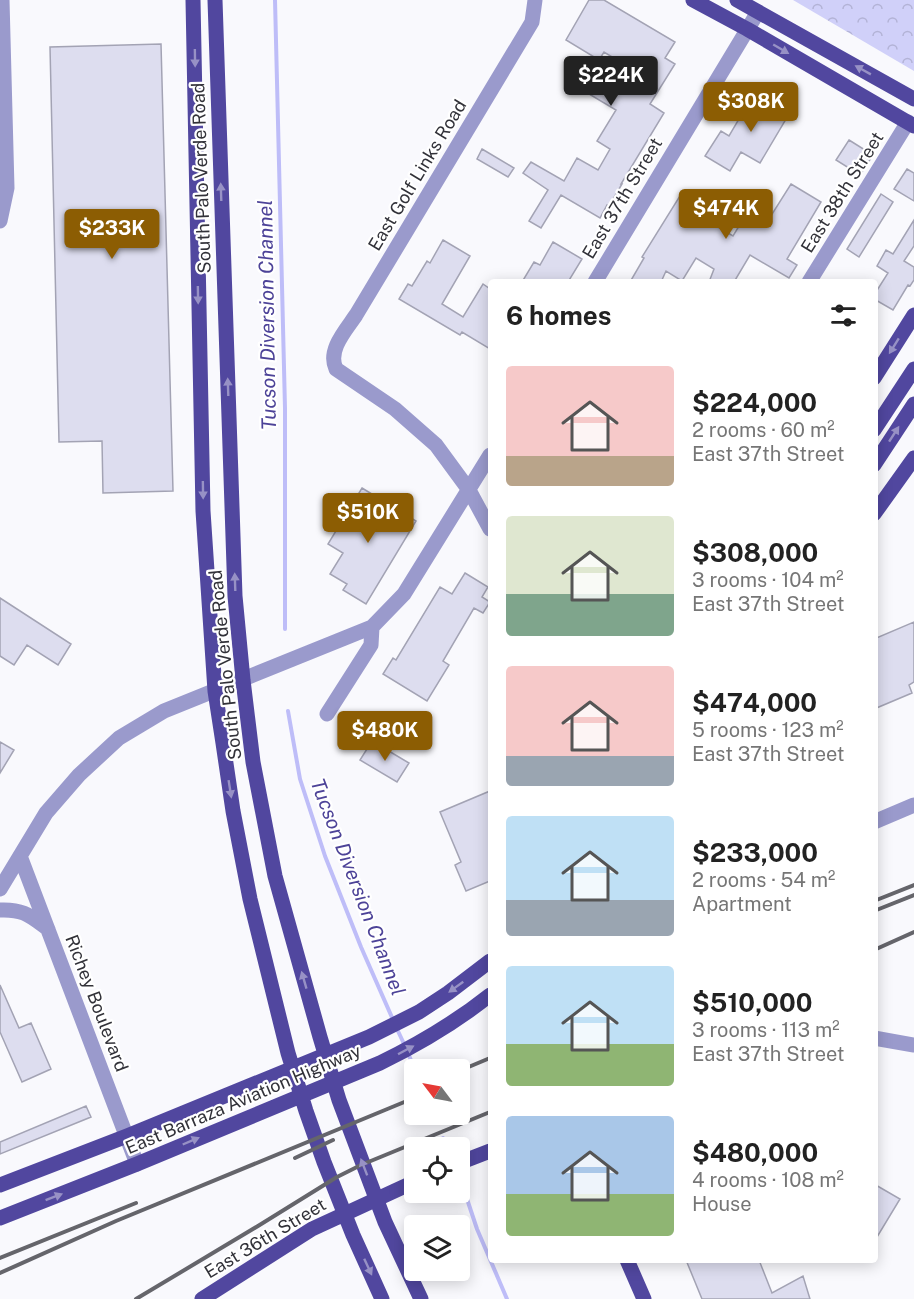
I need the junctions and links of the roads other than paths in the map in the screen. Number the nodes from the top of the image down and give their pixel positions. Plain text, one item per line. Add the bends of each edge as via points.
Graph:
1 (2, 0) edge
2 (193, 0) edge
3 (215, 0) edge
4 (535, 0) edge
5 (693, 0) edge
6 (737, 0) edge
7 (758, 12) junction
8 (747, 29) junction
9 (2, 79) edge
10 (914, 99) edge
11 (911, 124) edge
12 (0, 221) edge
13 (597, 279) edge
14 (811, 279) edge
15 (914, 315) edge
16 (914, 369) edge
17 (878, 372) edge
18 (914, 404) edge
19 (878, 424) edge
20 (488, 458) edge
21 (914, 458) edge
22 (878, 459) edge
23 (469, 490) junction
24 (878, 508) edge
25 (488, 525) edge
26 (372, 627) junction
27 (243, 680) junction
28 (215, 691) junction
29 (327, 714) dead end
30 (914, 806) edge
31 (878, 820) edge
32 (20, 856) junction
33 (0, 889) edge
34 (0, 910) edge
35 (48, 930) junction
36 (488, 963) edge
37 (488, 995) edge
38 (878, 1039) edge
39 (914, 1045) edge
40 (127, 1136) junction
41 (488, 1152) edge
42 (470, 1159) edge
43 (137, 1164) junction
44 (0, 1185) edge
45 (404, 1187) edge
46 (0, 1218) edge
47 (628, 1263) edge
48 (201, 1299) edge
49 (382, 1299) edge
50 (421, 1299) edge
51 (644, 1299) edge

1 - 9 street
2 -> 28 main road, South Palo Verde Road via 203,511
27 -> 3 main road, South Palo Verde Road via 235,596
4 - 23 street, East Golf Links Road via 532,22 332,355 336,369 395,409 436,445
5 - 8 main road
6 - 7 main road
7 - 8 street, East 37th Street
10 -> 7 main road
8 -> 11 main road
8 - 13 street, East 37th Street
9 - 12 street via 7,188
11 - 14 street, East 38th Street
15 -> 17 main road
16 - 19 main road
22 -> 18 main road
20 - 23 street
21 - 24 main road
23 - 25 street
23 - 26 street via 404,594
26 - 27 street
26 - 29 street via 371,645
27 - 28 street
50 -> 27 main road, South Palo Verde Road via 386,1222 339,1100 320,1036 275,876
28 - 32 street via 164,711 119,738 79,774 46,813
28 -> 49 main road, South Palo Verde Road via 250,899 288,1053 352,1235
30 - 31 street
32 - 33 street
32 - 35 street, Richey Boulevard
34 - 35 street via 25,913
35 - 40 street, Richey Boulevard
36 -> 40 main road, East Barraza Aviation Highway via 419,1012 369,1037
43 -> 37 main road, East Barraza Aviation Highway via 381,1063 432,1036
38 - 39 street
40 - 43 street, Richey Boulevard
40 - 44 main road, East Barraza Aviation Highway
41 - 42 main road
46 -> 43 main road, East Barraza Aviation Highway
45 - 48 main road, East 36th Street via 312,1229
47 - 51 main road

